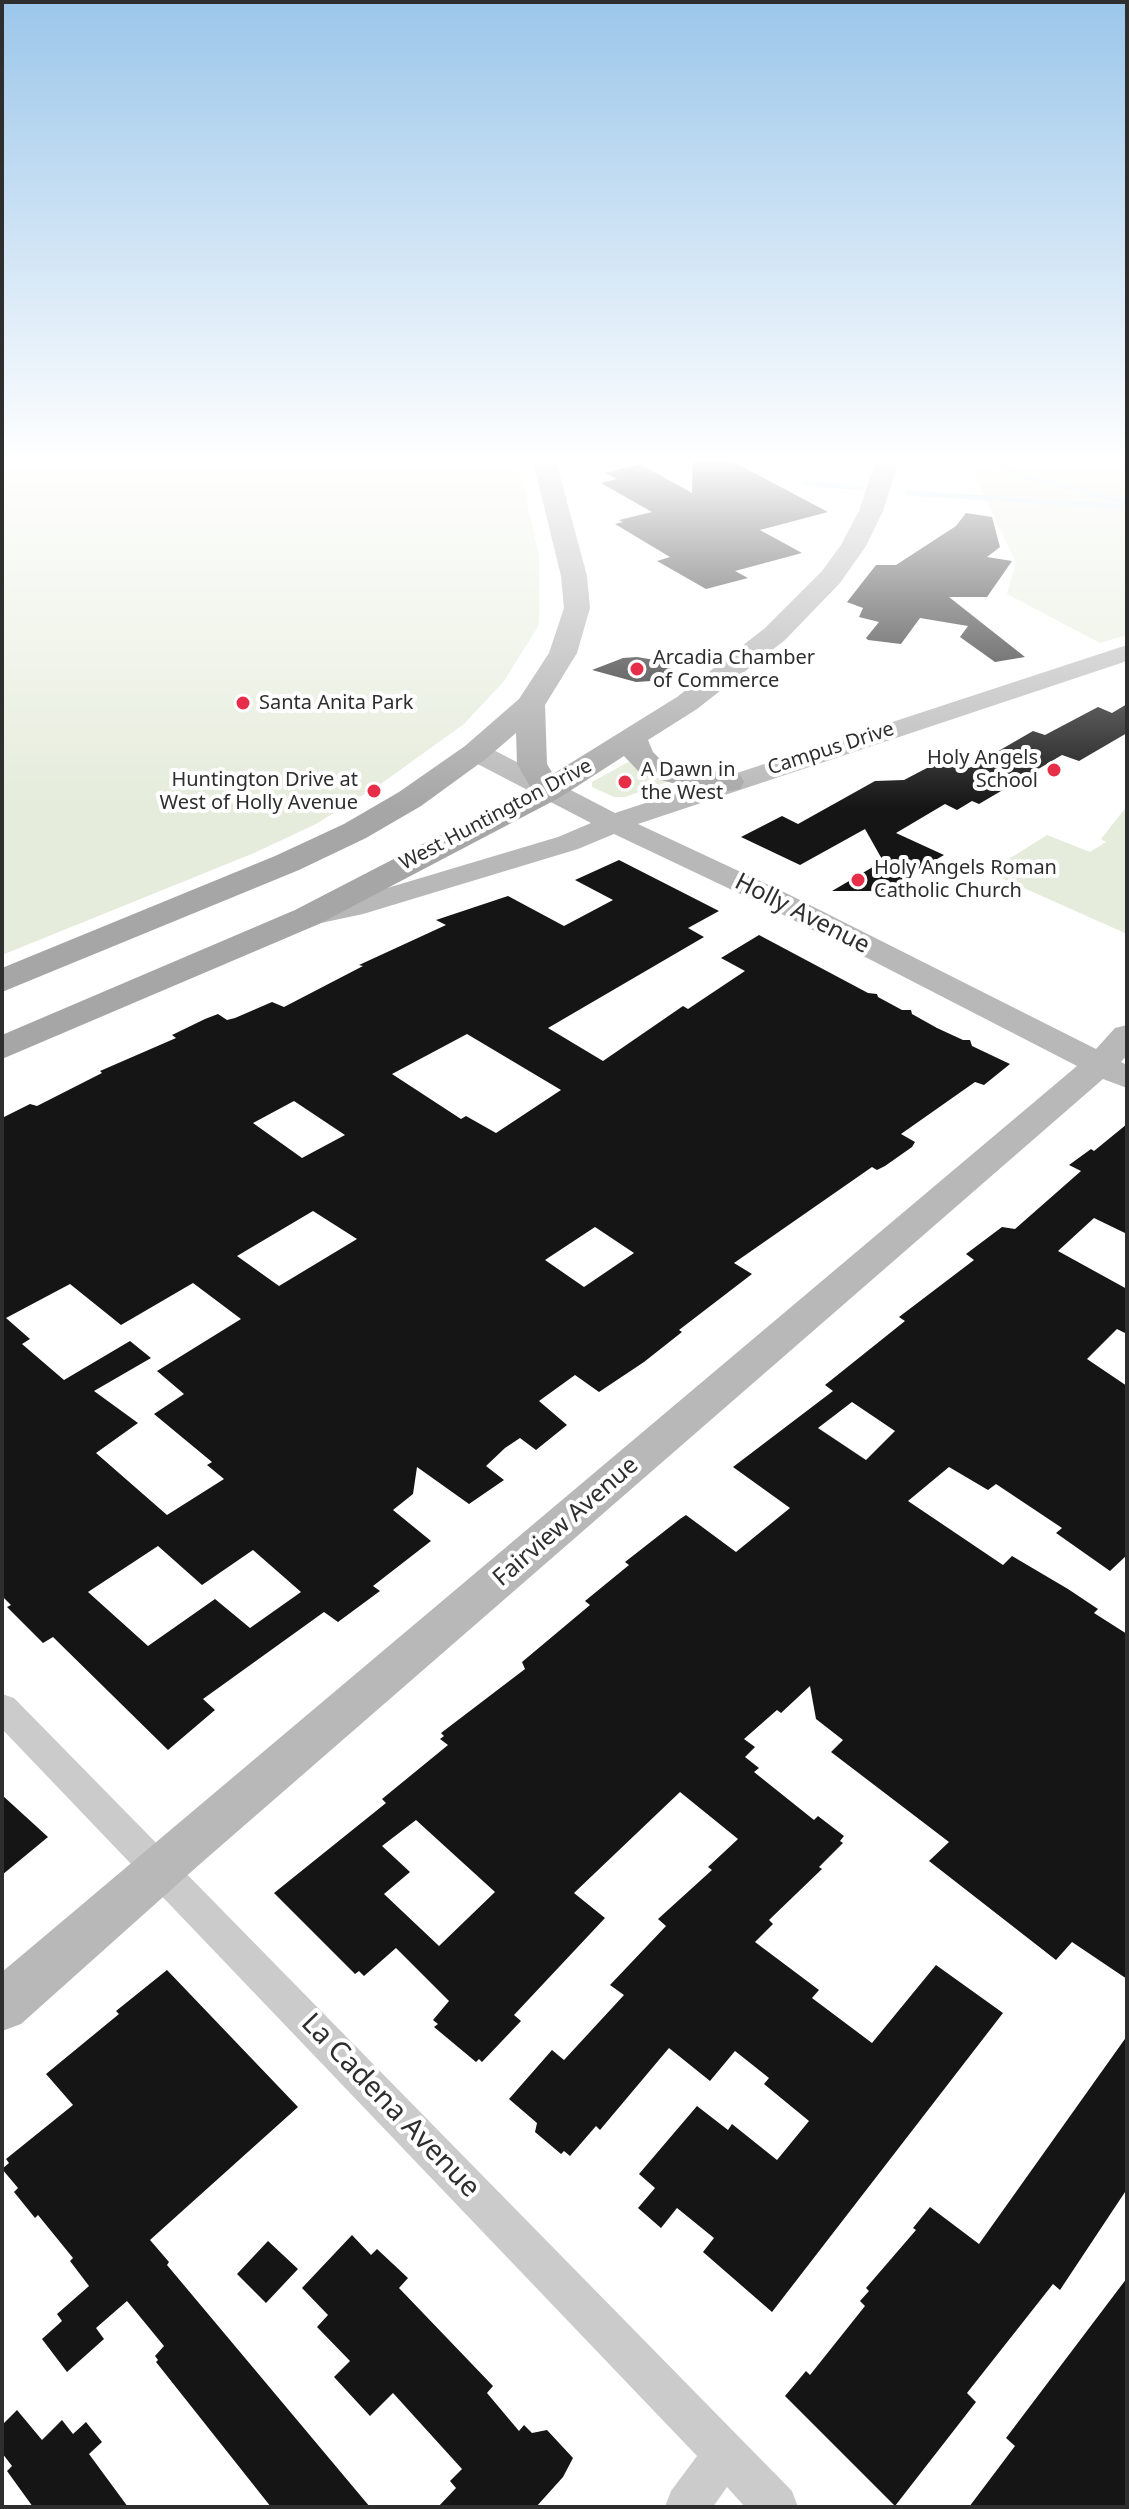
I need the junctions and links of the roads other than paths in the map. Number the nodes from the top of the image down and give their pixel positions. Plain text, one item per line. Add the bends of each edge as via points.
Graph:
1 (574, 574) edge
2 (833, 574) edge
3 (1127, 653) edge
4 (530, 705) junction
5 (633, 739) junction
6 (476, 752) junction
7 (729, 782) junction
8 (548, 791) junction
9 (615, 824) junction
10 (307, 917) junction
11 (2, 981) edge
12 (2, 1048) edge
13 (1118, 1059) edge
14 (2, 1707) edge
15 (159, 1868) junction
16 (2, 2006) edge
17 (724, 2454) junction
18 (687, 2507) edge
19 (776, 2507) edge

1 - 4 main road via 577,608 563,653
2 - 5 main road, West Huntington Drive via 792,619 727,675
3 - 7 street, Campus Drive
4 - 6 main road
4 - 8 main road via 532,764
5 - 7 main road via 639,756 653,769
5 - 8 main road, West Huntington Drive
6 - 8 street, Holly Avenue
6 - 11 main road via 383,816 327,845
7 - 9 street, Campus Drive
8 - 9 street, Holly Avenue
8 - 10 main road, West Huntington Drive
9 - 10 street, Campus Drive via 474,872
9 - 13 street, Holly Avenue
10 - 12 main road, West Huntington Drive
13 - 15 street, Fairview Avenue
14 - 15 street, La Cadena Avenue
15 - 16 street, Fairview Avenue
15 - 17 street, La Cadena Avenue
17 - 18 street
17 - 19 street, La Cadena Avenue

